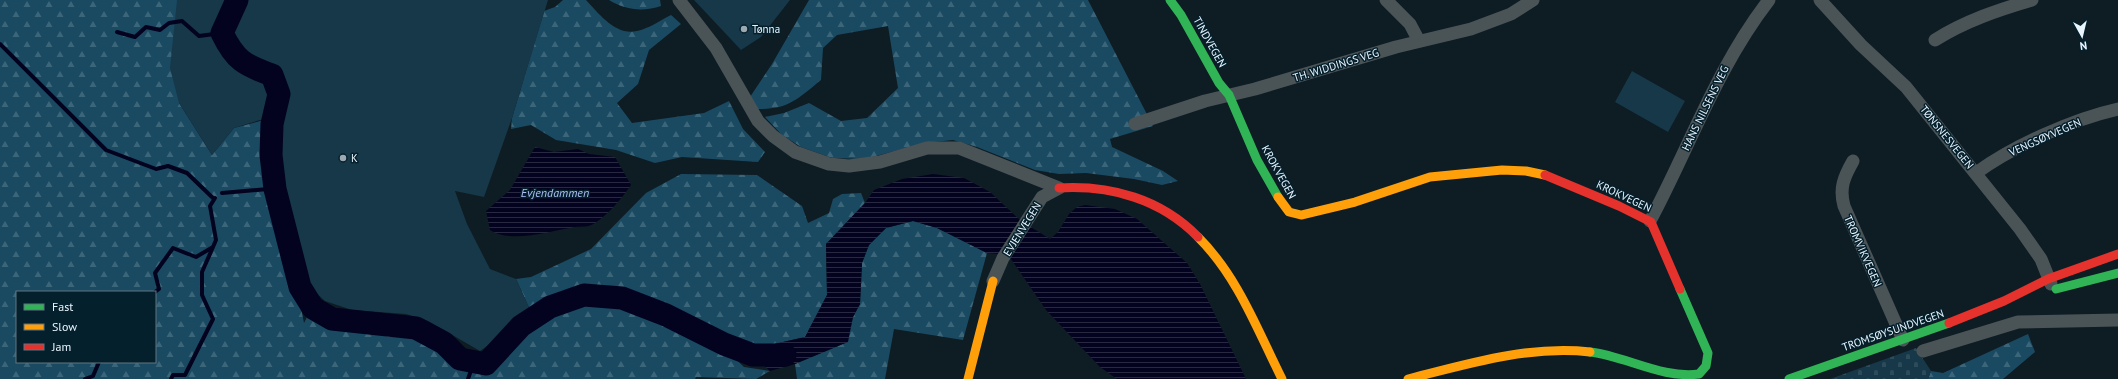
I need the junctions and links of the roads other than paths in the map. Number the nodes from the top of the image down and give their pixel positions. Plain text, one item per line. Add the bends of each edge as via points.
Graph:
1 (678, 0) edge
2 (1170, 0) edge
3 (1386, 0) edge
4 (1533, 0) edge
5 (1769, 0) edge
6 (1820, 0) edge
7 (2032, 0) edge
8 (1935, 40) dead end
9 (1419, 41) junction
10 (1229, 96) junction
11 (2118, 109) edge
12 (1135, 124) dead end
13 (1853, 161) dead end
14 (1976, 173) junction
15 (1059, 188) junction
16 (1650, 221) junction
17 (2118, 254) edge
18 (2118, 273) edge
19 (993, 281) joint
20 (2051, 284) junction
21 (2118, 320) edge
22 (1903, 340) junction
23 (1923, 350) dead end
24 (968, 379) edge
25 (1282, 379) edge
26 (1408, 379) edge
27 (1789, 379) edge

1 - 15 street via 716,48 758,121 795,152 830,164 849,166 880,162 927,148 959,148
2 - 10 main road, TINDVEGEN via 1181,14 1219,83
3 - 9 street via 1410,24
4 - 9 street, TH. WIDDINGS VEG via 1500,19 1471,29
5 - 16 street, HANS NILSENS VEG via 1732,53
6 - 14 street, TØNSNESVEGEN via 1861,45 1906,87
7 - 8 street via 1986,15
9 - 10 street, TH. WIDDINGS VEG
10 - 12 street, TH. WIDDINGS VEG via 1198,103
10 - 16 main road, KROKVEGEN via 1254,154 1275,194 1285,208 1295,214 1345,205 1430,177 1515,170 1546,175
11 - 14 street, VENGSØYVEGEN via 2064,127 1998,158
13 - 22 street, TROMVIKVEGEN via 1842,182 1841,195 1844,206
14 - 20 street, TØNSNESVEGEN via 2041,259
15 - 19 street, EVJENVEGEN via 1042,197 1003,258
15 - 25 main road, EVJENVEGEN via 1085,186 1136,196 1167,212 1191,232 1215,255 1230,276
16 - 26 main road, KROKVEGEN via 1708,353 1706,366 1699,374 1677,375 1597,353 1565,350 1519,355
17 - 20 main road, TROMSØYSUNDVEGEN
18 - 20 main road, TROMSØYSUNDVEGEN
19 - 24 main road, EVJENVEGEN
20 - 22 main road, TROMSØYSUNDVEGEN
21 - 23 street via 2018,322
22 - 27 main road, TROMSØYSUNDVEGEN

